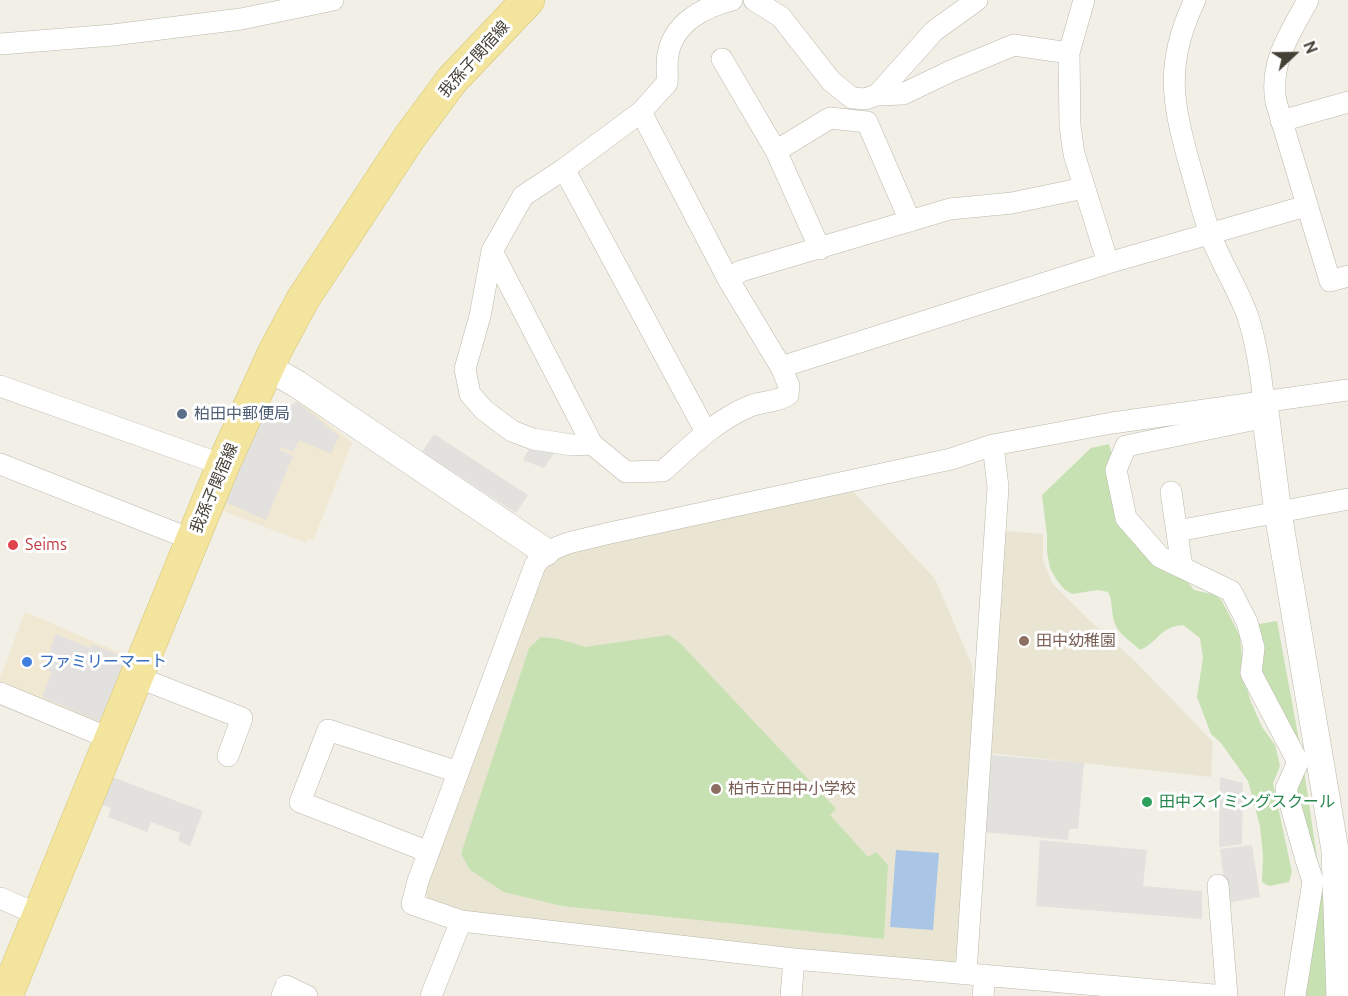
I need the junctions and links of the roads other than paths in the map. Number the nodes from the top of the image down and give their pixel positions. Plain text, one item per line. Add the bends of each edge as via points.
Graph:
1 (333, 0) edge
2 (528, 0) edge
3 (732, 0) edge
4 (754, 0) edge
5 (977, 0) edge
6 (1084, 0) edge
7 (1195, 0) edge
8 (1308, 0) edge
9 (0, 44) edge
10 (1068, 53) junction
11 (722, 59) dead end
12 (877, 95) junction
13 (1348, 102) edge
14 (641, 112) junction
15 (1281, 121) junction
16 (776, 151) junction
17 (564, 169) junction
18 (1084, 188) junction
19 (1306, 206) junction
20 (910, 221) junction
21 (1210, 235) junction
22 (820, 249) junction
23 (492, 251) junction
24 (1108, 263) junction
25 (1348, 276) edge
26 (728, 279) junction
27 (267, 367) junction
28 (781, 368) junction
29 (0, 386) edge
30 (1348, 390) edge
31 (1265, 410) junction
32 (706, 432) junction
33 (592, 444) junction
34 (993, 445) junction
35 (0, 465) edge
36 (223, 465) junction
37 (1171, 492) dead end
38 (1348, 499) edge
39 (1278, 513) junction
40 (1177, 531) junction
41 (193, 540) junction
42 (546, 552) junction
43 (1182, 567) junction
44 (137, 677) junction
45 (0, 693) edge
46 (111, 739) junction
47 (228, 756) dead end
48 (1309, 760) junction
49 (458, 772) junction
50 (1341, 848) edge
51 (429, 852) junction
52 (1325, 880) junction
53 (1218, 885) dead end
54 (0, 898) edge
55 (39, 915) junction
56 (461, 921) junction
57 (794, 959) junction
58 (978, 981) edge
59 (1137, 992) edge
60 (6, 996) edge
61 (282, 996) edge
62 (307, 996) edge
63 (431, 996) edge
64 (791, 996) edge
65 (1226, 996) edge
66 (1295, 996) edge
67 (1340, 996) edge

1 - 9 street via 241,19
2 - 27 main road, 我孫子関宿線 via 452,80 409,138 303,299
3 - 14 street via 693,15 681,29 667,57 668,83
4 - 12 street via 781,17 831,81 852,98
5 - 12 street via 934,31
6 - 10 street
7 - 21 street via 1178,48 1173,96
8 - 15 street via 1278,59 1273,85
10 - 12 street via 1014,45 903,94
10 - 18 street via 1070,126
11 - 16 street
13 - 15 street
14 - 17 street
14 - 26 street
15 - 19 street
16 - 20 street via 830,118 867,122
16 - 22 street
17 - 23 street via 523,196
17 - 32 street
18 - 20 street via 1012,203 950,209
18 - 24 street
19 - 21 street
19 - 25 street via 1330,281
20 - 22 street
21 - 24 street
21 - 31 street via 1240,296 1253,334
22 - 26 street via 741,271
23 - 33 street
23 - 33 street via 465,369 471,394 484,410 512,431 533,439
24 - 28 street
26 - 28 street
27 - 36 main road, 我孫子関宿線
27 - 42 street
28 - 32 street via 789,386 788,395 749,406
29 - 36 street
30 - 31 street
31 - 34 street via 1112,423
31 - 39 street
31 - 43 street via 1126,446 1116,470 1126,518 1160,557
32 - 33 street via 663,471 626,472
34 - 42 street via 951,459 568,543
34 - 58 street via 998,487
35 - 41 street
36 - 41 main road, 我孫子関宿線
37 - 40 street
38 - 39 street
39 - 40 street
39 - 48 street
40 - 43 street
41 - 44 main road, 我孫子関宿線
42 - 49 street via 535,565
43 - 48 street via 1231,591 1247,622 1254,648 1251,672
44 - 46 main road, 我孫子関宿線
44 - 47 street via 242,718
45 - 46 street
46 - 55 main road, 我孫子関宿線
48 - 50 street
48 - 52 street via 1286,789
49 - 51 street
49 - 51 street via 328,730 300,802
50 - 52 street
51 - 56 street via 412,904
52 - 66 street
52 - 67 street
53 - 65 street
54 - 55 street
55 - 60 main road, 我孫子関宿線
56 - 57 street
56 - 63 street
57 - 58 street
57 - 64 street
58 - 59 street
59 - 65 street
61 - 62 street via 286,986

